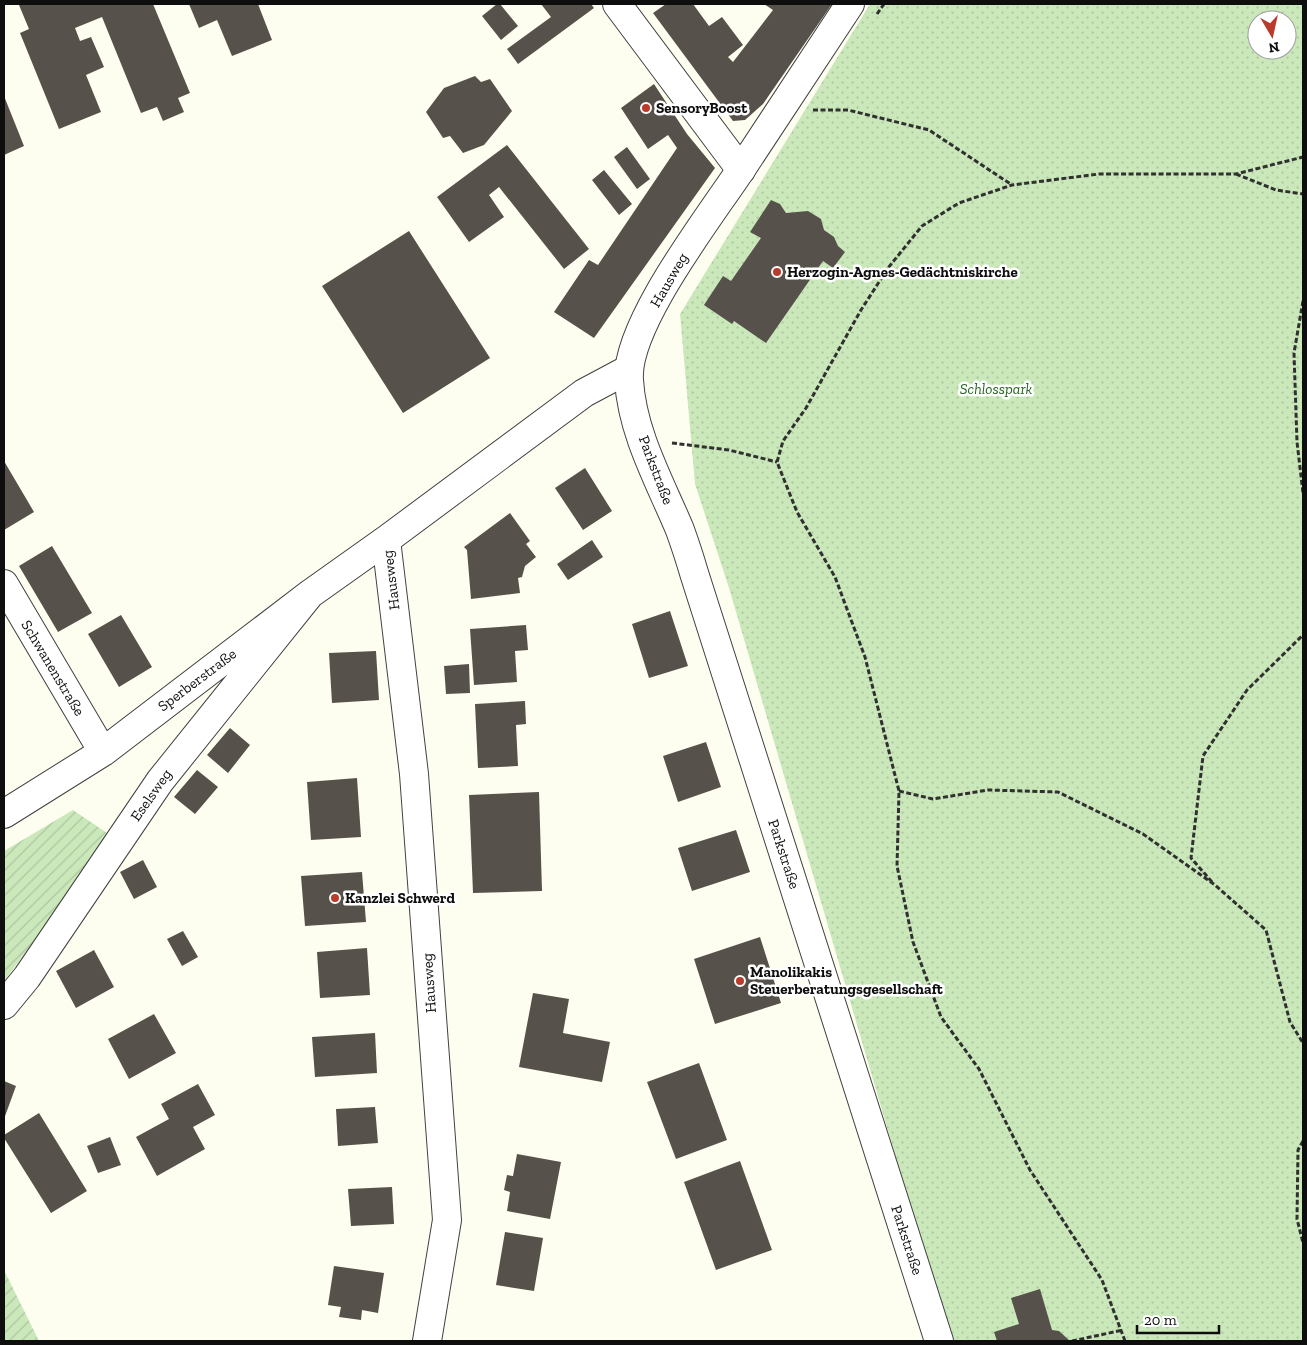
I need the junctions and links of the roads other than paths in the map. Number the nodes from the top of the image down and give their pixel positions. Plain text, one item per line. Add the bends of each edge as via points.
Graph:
1 (617, 4) edge
2 (850, 4) edge
3 (741, 170) junction
4 (629, 369) junction
5 (386, 540) junction
6 (4, 584) edge
7 (310, 594) junction
8 (103, 752) junction
9 (4, 814) edge
10 (4, 1005) edge
11 (426, 1341) edge
12 (939, 1341) edge

1 - 3 street
2 - 3 street, Hausweg
3 - 4 street, Hausweg via 672,270 641,331
4 - 5 street, Hausweg via 584,394
4 - 12 street, Parkstraße via 631,400 656,480 680,530
5 - 7 street, Sperberstraße
5 - 11 street, Hausweg via 414,774 447,1220
6 - 8 street, Schwanenstraße
7 - 8 street, Sperberstraße
7 - 10 street, Eselsweg via 160,781 27,977
8 - 9 street, Sperberstraße

